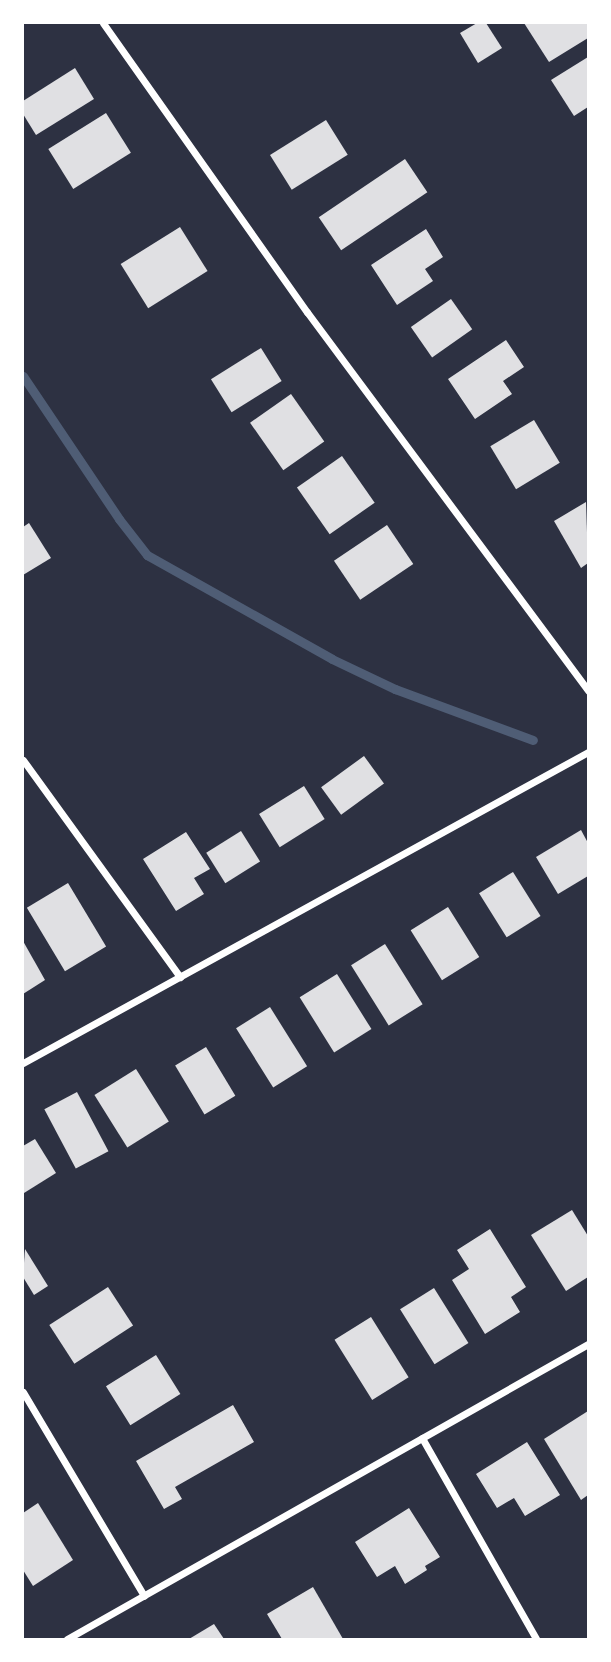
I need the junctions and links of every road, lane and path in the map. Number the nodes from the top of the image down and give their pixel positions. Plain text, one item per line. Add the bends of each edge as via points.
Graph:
1 (103, 23) edge
2 (588, 691) edge
3 (588, 752) edge
4 (23, 760) edge
5 (180, 977) junction
6 (23, 1063) edge
7 (588, 1344) edge
8 (23, 1392) edge
9 (422, 1438) junction
10 (144, 1596) junction
11 (67, 1639) edge
12 (536, 1639) edge

1 - 2 street via 307,312
3 - 5 street
4 - 5 street
5 - 6 street
7 - 9 street
8 - 10 street
9 - 10 street
9 - 12 street
10 - 11 street

